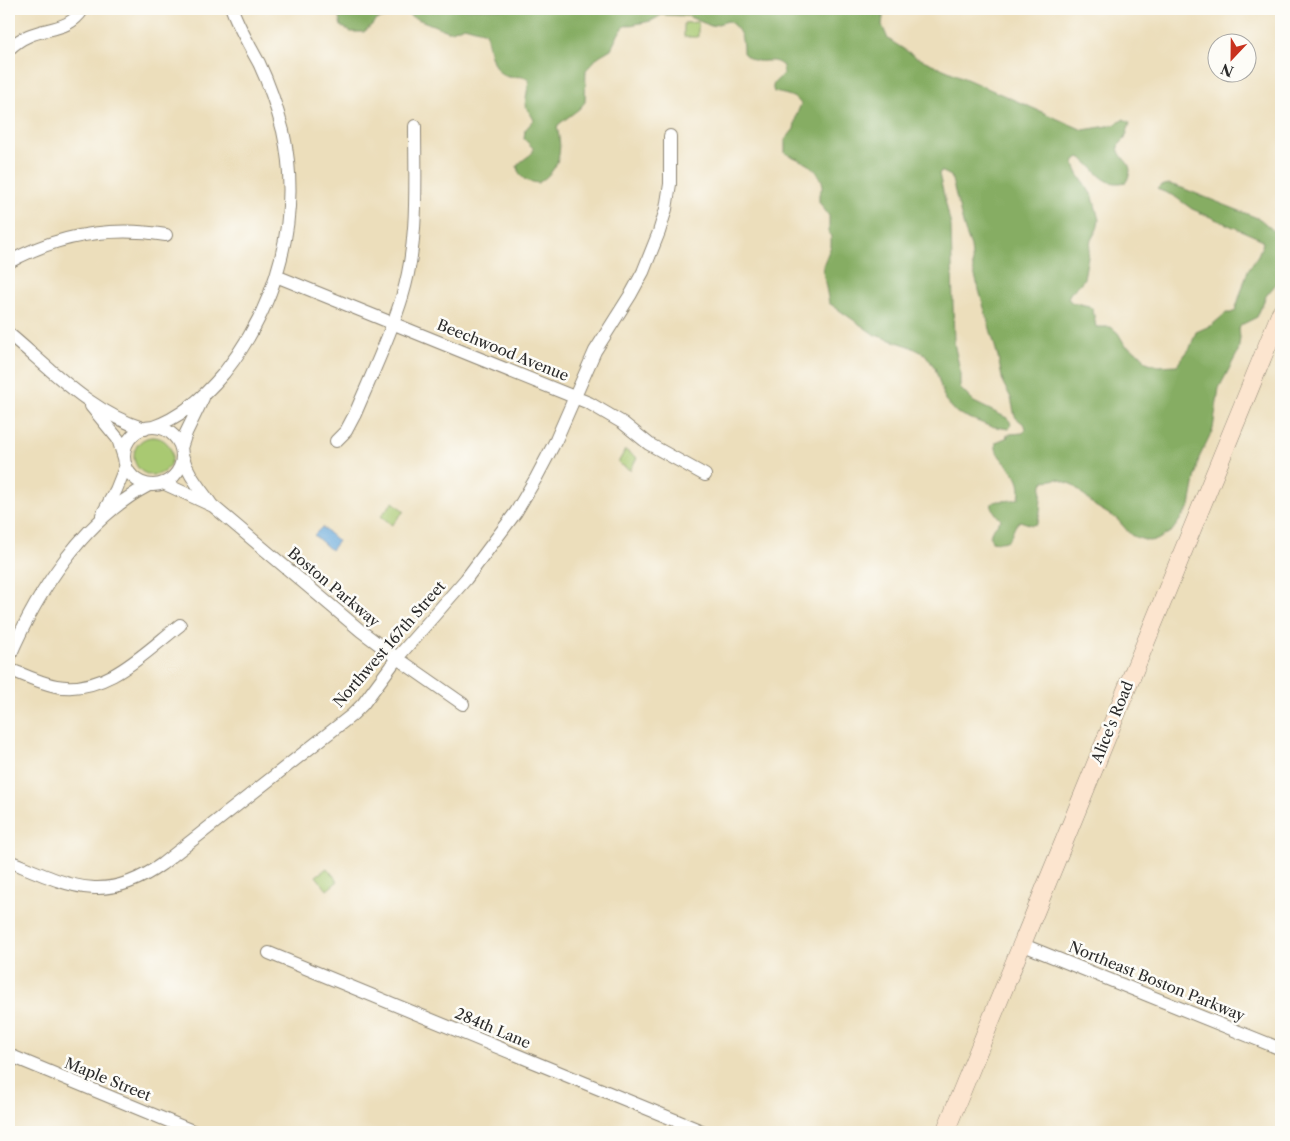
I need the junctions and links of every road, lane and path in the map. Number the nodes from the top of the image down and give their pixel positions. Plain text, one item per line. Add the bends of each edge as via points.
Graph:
1 (83, 9) edge
2 (232, 9) edge
3 (9, 48) edge
4 (415, 126) dead end
5 (670, 136) dead end
6 (166, 235) dead end
7 (9, 262) edge
8 (276, 276) junction
9 (1281, 312) edge
10 (393, 323) junction
11 (1277, 331) edge
12 (9, 334) edge
13 (204, 396) junction
14 (575, 397) junction
15 (87, 400) junction
16 (149, 428) junction
17 (336, 441) dead end
18 (182, 451) junction
19 (125, 462) junction
20 (705, 475) dead end
21 (163, 483) junction
22 (149, 485) junction
23 (213, 506) junction
24 (100, 520) junction
25 (180, 625) dead end
26 (9, 658) edge
27 (397, 658) junction
28 (9, 669) edge
29 (463, 704) dead end
30 (9, 861) edge
31 (1022, 944) junction
32 (269, 953) dead end
33 (1281, 1049) edge
34 (9, 1055) edge
35 (195, 1132) edge
36 (704, 1132) edge
37 (945, 1132) edge

1 - 3 street via 72,21 54,30 29,35
2 - 8 street via 268,84 287,155 289,205
4 - 10 street via 416,198 412,249
5 - 14 street, Northwest 167th Street via 670,184 659,232 639,280 595,352
6 - 7 street via 123,231 74,236 27,252
8 - 10 street, Beechwood Avenue
8 - 13 street via 246,342
9 - 11 main road, Alice's Road
10 - 14 street, Beechwood Avenue
10 - 17 street via 351,423
11 - 31 main road, Alice's Road
12 - 15 street
13 - 16 street via 174,418
13 - 18 street via 186,432
14 - 20 street, Beechwood Avenue via 610,414 649,444
14 - 27 street, Northwest 167th Street via 540,471 511,518 466,579
15 - 16 street via 122,420
15 - 19 street via 118,439
16 - 18 street via 173,435
16 - 19 street via 132,436
18 - 21 street via 179,469
18 - 23 street, Boston Parkway via 186,468
19 - 22 street via 135,478
19 - 24 street via 116,490
21 - 22 street
21 - 23 street, Boston Parkway
22 - 24 street
23 - 27 street, Boston Parkway
24 - 26 street via 46,587
25 - 28 street via 123,670 103,681 80,687 56,686
27 - 29 street, Boston Parkway
27 - 30 street, Northwest 167th Street via 352,715 155,870 133,882 115,887 72,886
31 - 33 street, Northeast Boston Parkway
31 - 37 main road, Alice's Road
32 - 36 street, 284th Lane
34 - 35 street, Maple Street

